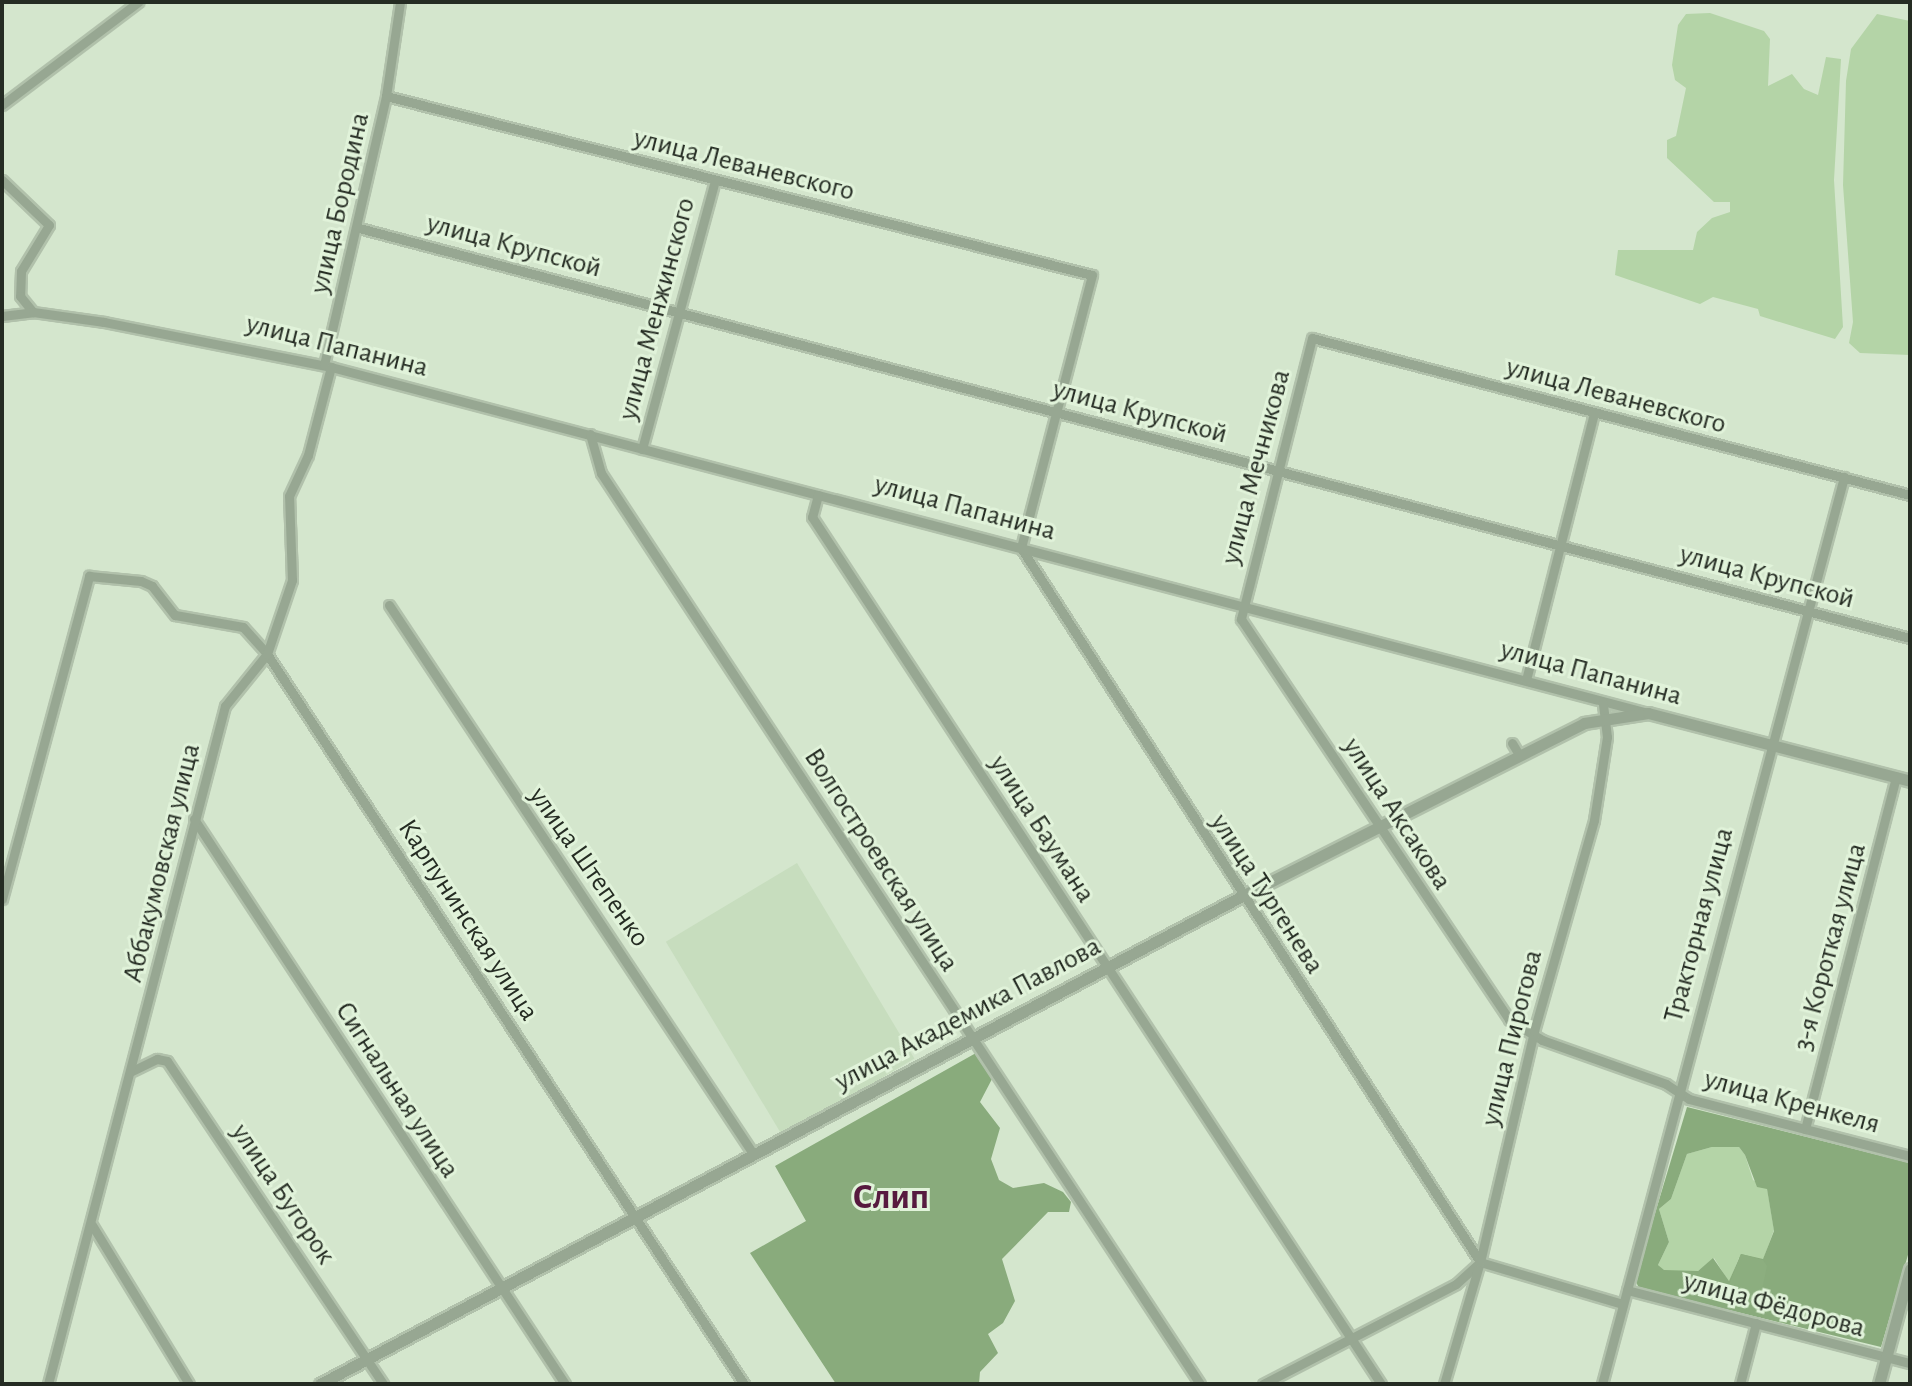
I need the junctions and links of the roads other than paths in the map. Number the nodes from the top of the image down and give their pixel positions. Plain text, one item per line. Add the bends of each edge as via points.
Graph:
1 (138, 2) edge
2 (400, 2) edge
3 (386, 96) junction
4 (2, 105) edge
5 (2, 180) edge
6 (715, 181) junction
7 (359, 228) junction
8 (33, 312) junction
9 (678, 313) junction
10 (2, 316) edge
11 (1312, 338) joint
12 (328, 366) junction
13 (1056, 412) junction
14 (1594, 413) junction
15 (590, 434) junction
16 (642, 449) junction
17 (1278, 471) junction
18 (1844, 477) junction
19 (818, 495) junction
20 (1910, 495) edge
21 (1561, 543) junction
22 (1021, 548) junction
23 (389, 605) dead end
24 (1243, 607) junction
25 (1806, 611) junction
26 (1910, 638) edge
27 (267, 654) junction
28 (1526, 680) junction
29 (1603, 702) junction
30 (1648, 713) junction
31 (1606, 716) junction
32 (1770, 744) junction
33 (1896, 777) junction
34 (1910, 781) edge
35 (194, 819) junction
36 (1379, 826) junction
37 (1242, 896) junction
38 (2, 899) edge
39 (1107, 968) junction
40 (1534, 1031) junction
41 (972, 1039) junction
42 (132, 1071) junction
43 (1678, 1092) junction
44 (1805, 1129) junction
45 (754, 1155) junction
46 (1910, 1156) edge
47 (636, 1217) junction
48 (92, 1225) junction
49 (1480, 1262) junction
50 (1910, 1269) edge
51 (501, 1288) junction
52 (1627, 1290) junction
53 (1623, 1304) junction
54 (1756, 1323) junction
55 (1351, 1338) junction
56 (1887, 1357) junction
57 (367, 1359) junction
58 (1910, 1363) edge
59 (48, 1384) edge
60 (189, 1384) edge
61 (320, 1384) edge
62 (383, 1384) edge
63 (565, 1384) edge
64 (744, 1384) edge
65 (1200, 1384) edge
66 (1263, 1384) edge
67 (1381, 1384) edge
68 (1444, 1384) edge
69 (1602, 1384) edge
70 (1740, 1384) edge
71 (1879, 1384) edge

1 - 4 street
2 - 3 street, улица Бородина
3 - 6 street, улица Леваневского
3 - 7 street, улица Бородина
5 - 8 street via 49,225 21,271 20,296
6 - 9 street, улица Менжинского
6 - 13 street, улица Леваневского via 1092,275
7 - 9 street, улица Крупской
7 - 12 street, улица Бородина
8 - 10 street, улица Папанина
8 - 12 street, улица Папанина
9 - 13 street, улица Крупской
9 - 16 street, улица Менжинского
11 - 14 street, улица Леваневского
11 - 17 street, улица Мечникова
12 - 15 street, улица Папанина
12 - 27 street, Аббакумовская улица via 308,455 289,496 292,580
13 - 17 street, улица Крупской
13 - 22 street
14 - 18 street, улица Леваневского
14 - 21 street
15 - 16 street, улица Папанина
15 - 41 street, Волгостроевская улица via 601,473
16 - 19 street, улица Папанина
17 - 21 street, улица Крупской
17 - 24 street, улица Мечникова
18 - 20 street, улица Леваневского
18 - 25 street, Тракторная улица
19 - 22 street, улица Папанина
19 - 39 street, улица Баумана via 812,517
21 - 25 street, улица Крупской
21 - 28 street
22 - 24 street, улица Папанина
22 - 37 street, улица Тургенева
23 - 45 street, улица Штепенко
24 - 28 street, улица Папанина
24 - 36 street, улица Аксакова via 1241,619
25 - 26 street, улица Крупской
25 - 32 street, Тракторная улица
27 - 35 street, Аббакумовская улица via 225,706
27 - 38 street, Карпунинская улица via 243,627 175,615 152,586 89,576
27 - 47 street, Карпунинская улица
28 - 29 street, улица Папанина
29 - 30 street, улица Папанина
29 - 31 street, улица Пирогова
30 - 31 street, улица Академика Павлова
30 - 32 street, улица Папанина
31 - 36 street, улица Академика Павлова via 1515,748
31 - 40 street, улица Пирогова via 1594,820
32 - 33 street, улица Папанина
32 - 43 street, Тракторная улица
33 - 34 street, улица Папанина
33 - 44 street, 3-я Короткая улица
35 - 42 street, Аббакумовская улица
35 - 51 street, Сигнальная улица
36 - 37 street, улица Академика Павлова
36 - 40 street, улица Аксакова via 1480,984 1509,1020
37 - 39 street, улица Академика Павлова
37 - 49 street, улица Тургенева
39 - 41 street, улица Академика Павлова
39 - 55 street, улица Баумана
40 - 43 street, улица Кренкеля via 1542,1040
40 - 49 street, улица Пирогова
41 - 45 street, улица Академика Павлова
41 - 65 street, Волгостроевская улица
42 - 48 street, Аббакумовская улица
42 - 57 street, улица Бугорок via 157,1059 167,1061
43 - 44 street, улица Кренкеля
43 - 52 street, Тракторная улица
44 - 46 street, улица Кренкеля
45 - 47 street, улица Академика Павлова
47 - 51 street, улица Академика Павлова
47 - 64 street, Карпунинская улица
48 - 59 street, Аббакумовская улица
48 - 60 street
49 - 53 street
49 - 55 street via 1456,1284
49 - 68 street, улица Пирогова
50 - 56 street
51 - 57 street, улица Академика Павлова
51 - 63 street, Сигнальная улица
52 - 53 street, Тракторная улица
52 - 54 street, улица Фёдорова
53 - 69 street, Тракторная улица
54 - 56 street, улица Фёдорова
54 - 70 street
55 - 66 street
55 - 67 street, улица Баумана
56 - 58 street, улица Фёдорова
56 - 71 street
57 - 61 street, улица Академика Павлова
57 - 62 street, улица Бугорок

